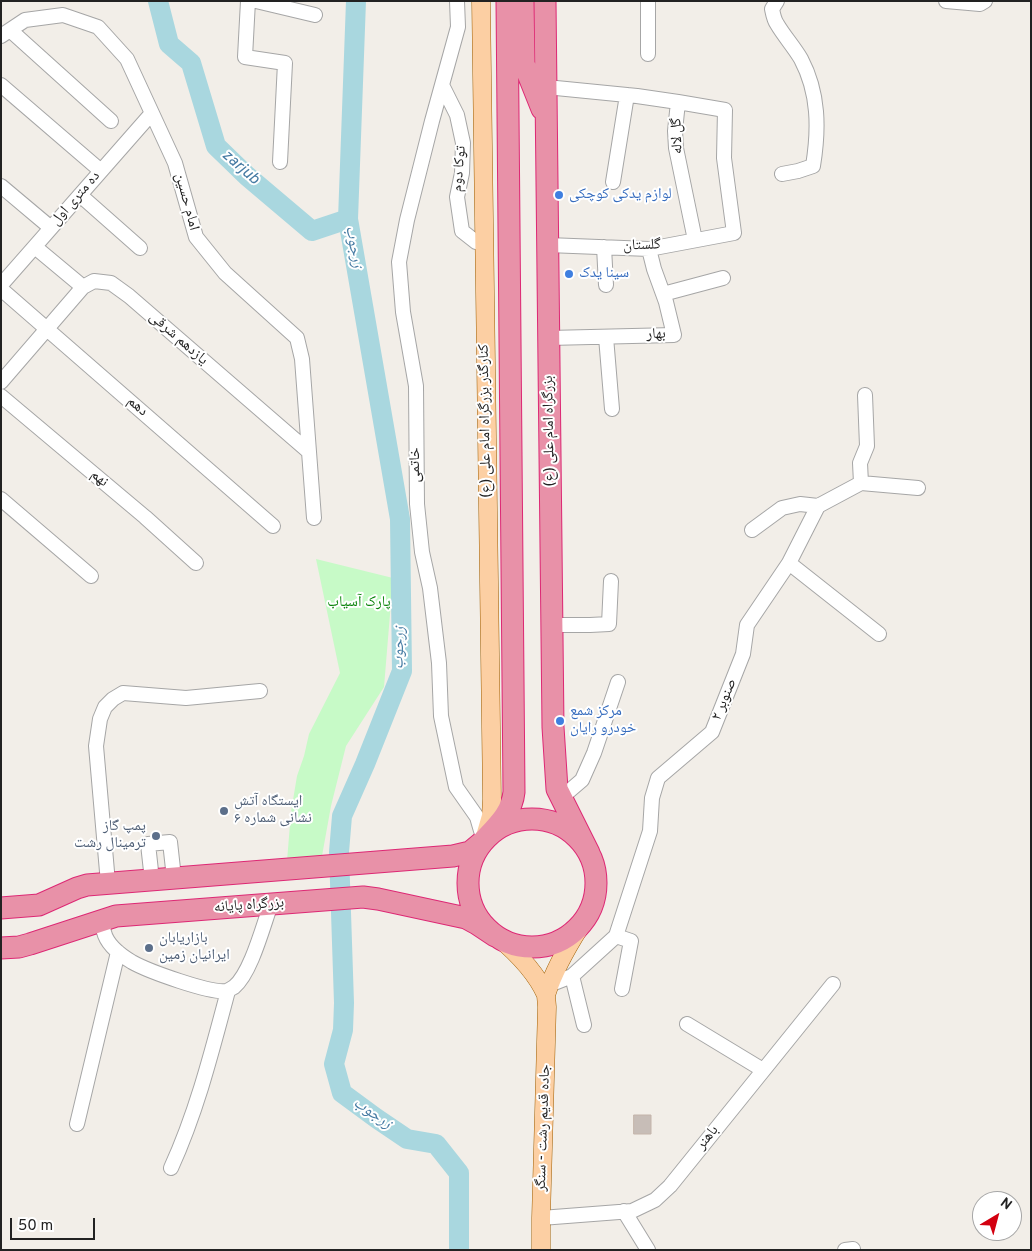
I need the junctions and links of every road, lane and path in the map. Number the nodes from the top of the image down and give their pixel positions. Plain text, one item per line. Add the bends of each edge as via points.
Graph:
1 (248, 1) edge
2 (256, 1) edge
3 (457, 1) edge
4 (480, 1) edge
5 (648, 1) edge
6 (777, 1) edge
7 (946, 1) edge
8 (986, 1) edge
9 (515, 11) edge
10 (545, 11) edge
11 (315, 15) dead end
12 (5, 33) edge
13 (648, 54) dead end
14 (1, 84) edge
15 (442, 85) junction
16 (546, 87) junction
17 (627, 96) junction
18 (678, 102) junction
19 (152, 113) junction
20 (111, 121) dead end
21 (546, 121) junction
22 (280, 162) dead end
23 (101, 171) junction
24 (782, 174) dead end
25 (613, 182) dead end
26 (1, 186) edge
27 (80, 195) junction
28 (51, 228) junction
29 (695, 240) junction
30 (484, 244) junction
31 (509, 245) junction
32 (548, 245) junction
33 (35, 247) junction
34 (604, 247) junction
35 (140, 248) dead end
36 (649, 249) junction
37 (723, 278) dead end
38 (1, 285) edge
39 (606, 285) dead end
40 (82, 287) junction
41 (1, 289) edge
42 (663, 294) junction
43 (47, 328) junction
44 (606, 337) junction
45 (549, 338) junction
46 (1, 382) edge
47 (865, 395) dead end
48 (1, 396) edge
49 (612, 409) dead end
50 (308, 452) junction
51 (860, 483) junction
52 (918, 488) dead end
53 (1, 499) edge
54 (818, 506) junction
55 (314, 518) dead end
56 (273, 526) dead end
57 (752, 530) dead end
58 (196, 563) dead end
59 (788, 563) junction
60 (91, 576) dead end
61 (611, 581) dead end
62 (552, 625) junction
63 (879, 634) dead end
64 (618, 682) dead end
65 (260, 692) dead end
66 (561, 798) junction
67 (483, 841) junction
68 (589, 852) junction
69 (174, 878) junction
70 (152, 880) junction
71 (108, 883) junction
72 (271, 904) junction
73 (6, 907) edge
74 (108, 918) junction
75 (580, 927) junction
76 (616, 936) junction
77 (497, 937) junction
78 (1, 948) edge
79 (118, 952) junction
80 (572, 976) junction
81 (833, 984) dead end
82 (622, 989) dead end
83 (228, 991) junction
84 (547, 996) junction
85 (687, 1024) dead end
86 (584, 1025) dead end
87 (763, 1070) junction
88 (77, 1124) dead end
89 (171, 1168) dead end
90 (624, 1211) junction
91 (541, 1218) junction
92 (853, 1249) edge
93 (542, 1250) edge
94 (648, 1250) edge
95 (845, 1250) edge

1 - 22 street via 245,57 285,63
2 - 11 street
3 - 15 street, خاتمی via 458,27
4 - 30 main road, کنارگذر بزرگراه امام علی (ع)
5 - 13 street
6 - 24 street via 772,9 776,22 802,61 816,102 817,120 813,166
7 - 8 street via 980,4
9 - 10 highway
9 - 21 highway via 524,64
9 - 31 highway
10 - 16 highway, بزرگراه امام علی (ع)
12 - 19 street, امام حسین via 25,20 63,15 98,27 127,59
12 - 20 street
14 - 23 street
15 - 30 street, توکا دوم via 457,115 463,143 457,197 462,231
15 - 67 street, خاتمی via 399,262 403,312 416,386 417,504 439,663 441,716 456,787 477,818
16 - 17 street, گل لاله
16 - 21 highway, بزرگراه امام علی (ع)
17 - 18 street, گل لاله
17 - 25 street
18 - 29 street, گل لاله via 676,148
18 - 29 street, گلستان via 724,110 724,158 734,233
19 - 23 street, ده متری اول
19 - 50 street, امام حسین via 175,163 196,237 225,273 297,338 302,358
21 - 32 highway, بزرگراه امام علی (ع)
23 - 27 street, ده متری اول
26 - 28 street
27 - 28 street, ده متری اول
27 - 35 street
28 - 33 street, ده متری اول
29 - 36 street, گلستان
30 - 31 main road
30 - 67 main road, کنارگذر بزرگراه امام علی (ع) via 492,799 491,816
31 - 67 highway via 514,792 506,815
32 - 34 street, گلستان
32 - 45 highway, بزرگراه امام علی (ع)
33 - 38 street, ده متری اول
33 - 40 street
34 - 36 street, گلستان
34 - 39 street
36 - 42 street, بهار
37 - 42 street
40 - 43 street
40 - 50 street, یازدهم شرقی via 94,281 112,283
41 - 43 street, دهم
42 - 44 street, بهار via 674,335
43 - 46 street
43 - 56 street, دهم
44 - 45 street, بهار
44 - 49 street
45 - 62 highway, بزرگراه امام علی (ع)
47 - 51 street via 867,446 860,462
48 - 58 street, نهم
50 - 55 street, امام حسین
51 - 52 street
51 - 54 street
53 - 60 street
54 - 57 street via 800,504 782,508
54 - 59 street, صنوبر ۲
59 - 63 street
59 - 76 street, صنوبر ۲ via 747,625 743,654 712,732 658,778 652,798 650,831
61 - 62 street via 609,624
62 - 66 highway, بزرگراه امام علی (ع) via 553,727 556,782
64 - 66 street via 582,780
65 - 71 street via 186,698 123,693 105,707 96,746
66 - 68 highway, بزرگراه امام علی (ع)
67 - 68 highway via 506,824 536,819 566,828
67 - 69 highway via 470,852 453,856
67 - 77 highway via 470,866 468,890 477,916
68 - 75 highway via 596,873 596,891 591,909
69 - 70 highway
69 - 70 street via 170,842 148,844
70 - 71 highway
71 - 73 highway via 82,886 40,905
72 - 74 highway, بزرگراه پایانه
72 - 77 highway, بزرگراه پایانه via 363,897 378,899 466,918
72 - 83 street via 251,962 236,986
74 - 78 highway, بزرگراه پایانه via 30,944
74 - 79 street via 104,935
75 - 77 highway via 562,940 542,947 517,946
75 - 84 main road via 562,956
76 - 80 street, صنوبر ۲
76 - 82 street via 630,941
77 - 84 main road via 527,966
79 - 83 street via 168,977
79 - 88 street
80 - 84 street, صنوبر ۲
80 - 86 street
81 - 87 street, باهنر
83 - 89 street via 202,1088
84 - 91 main road, جاده قدیم رشت - سنگر
85 - 87 street
87 - 90 street, باهنر via 670,1186 655,1200 632,1211
90 - 91 street, باهنر
90 - 94 street
91 - 93 main road, جاده قدیم رشت - سنگر
92 - 95 street

